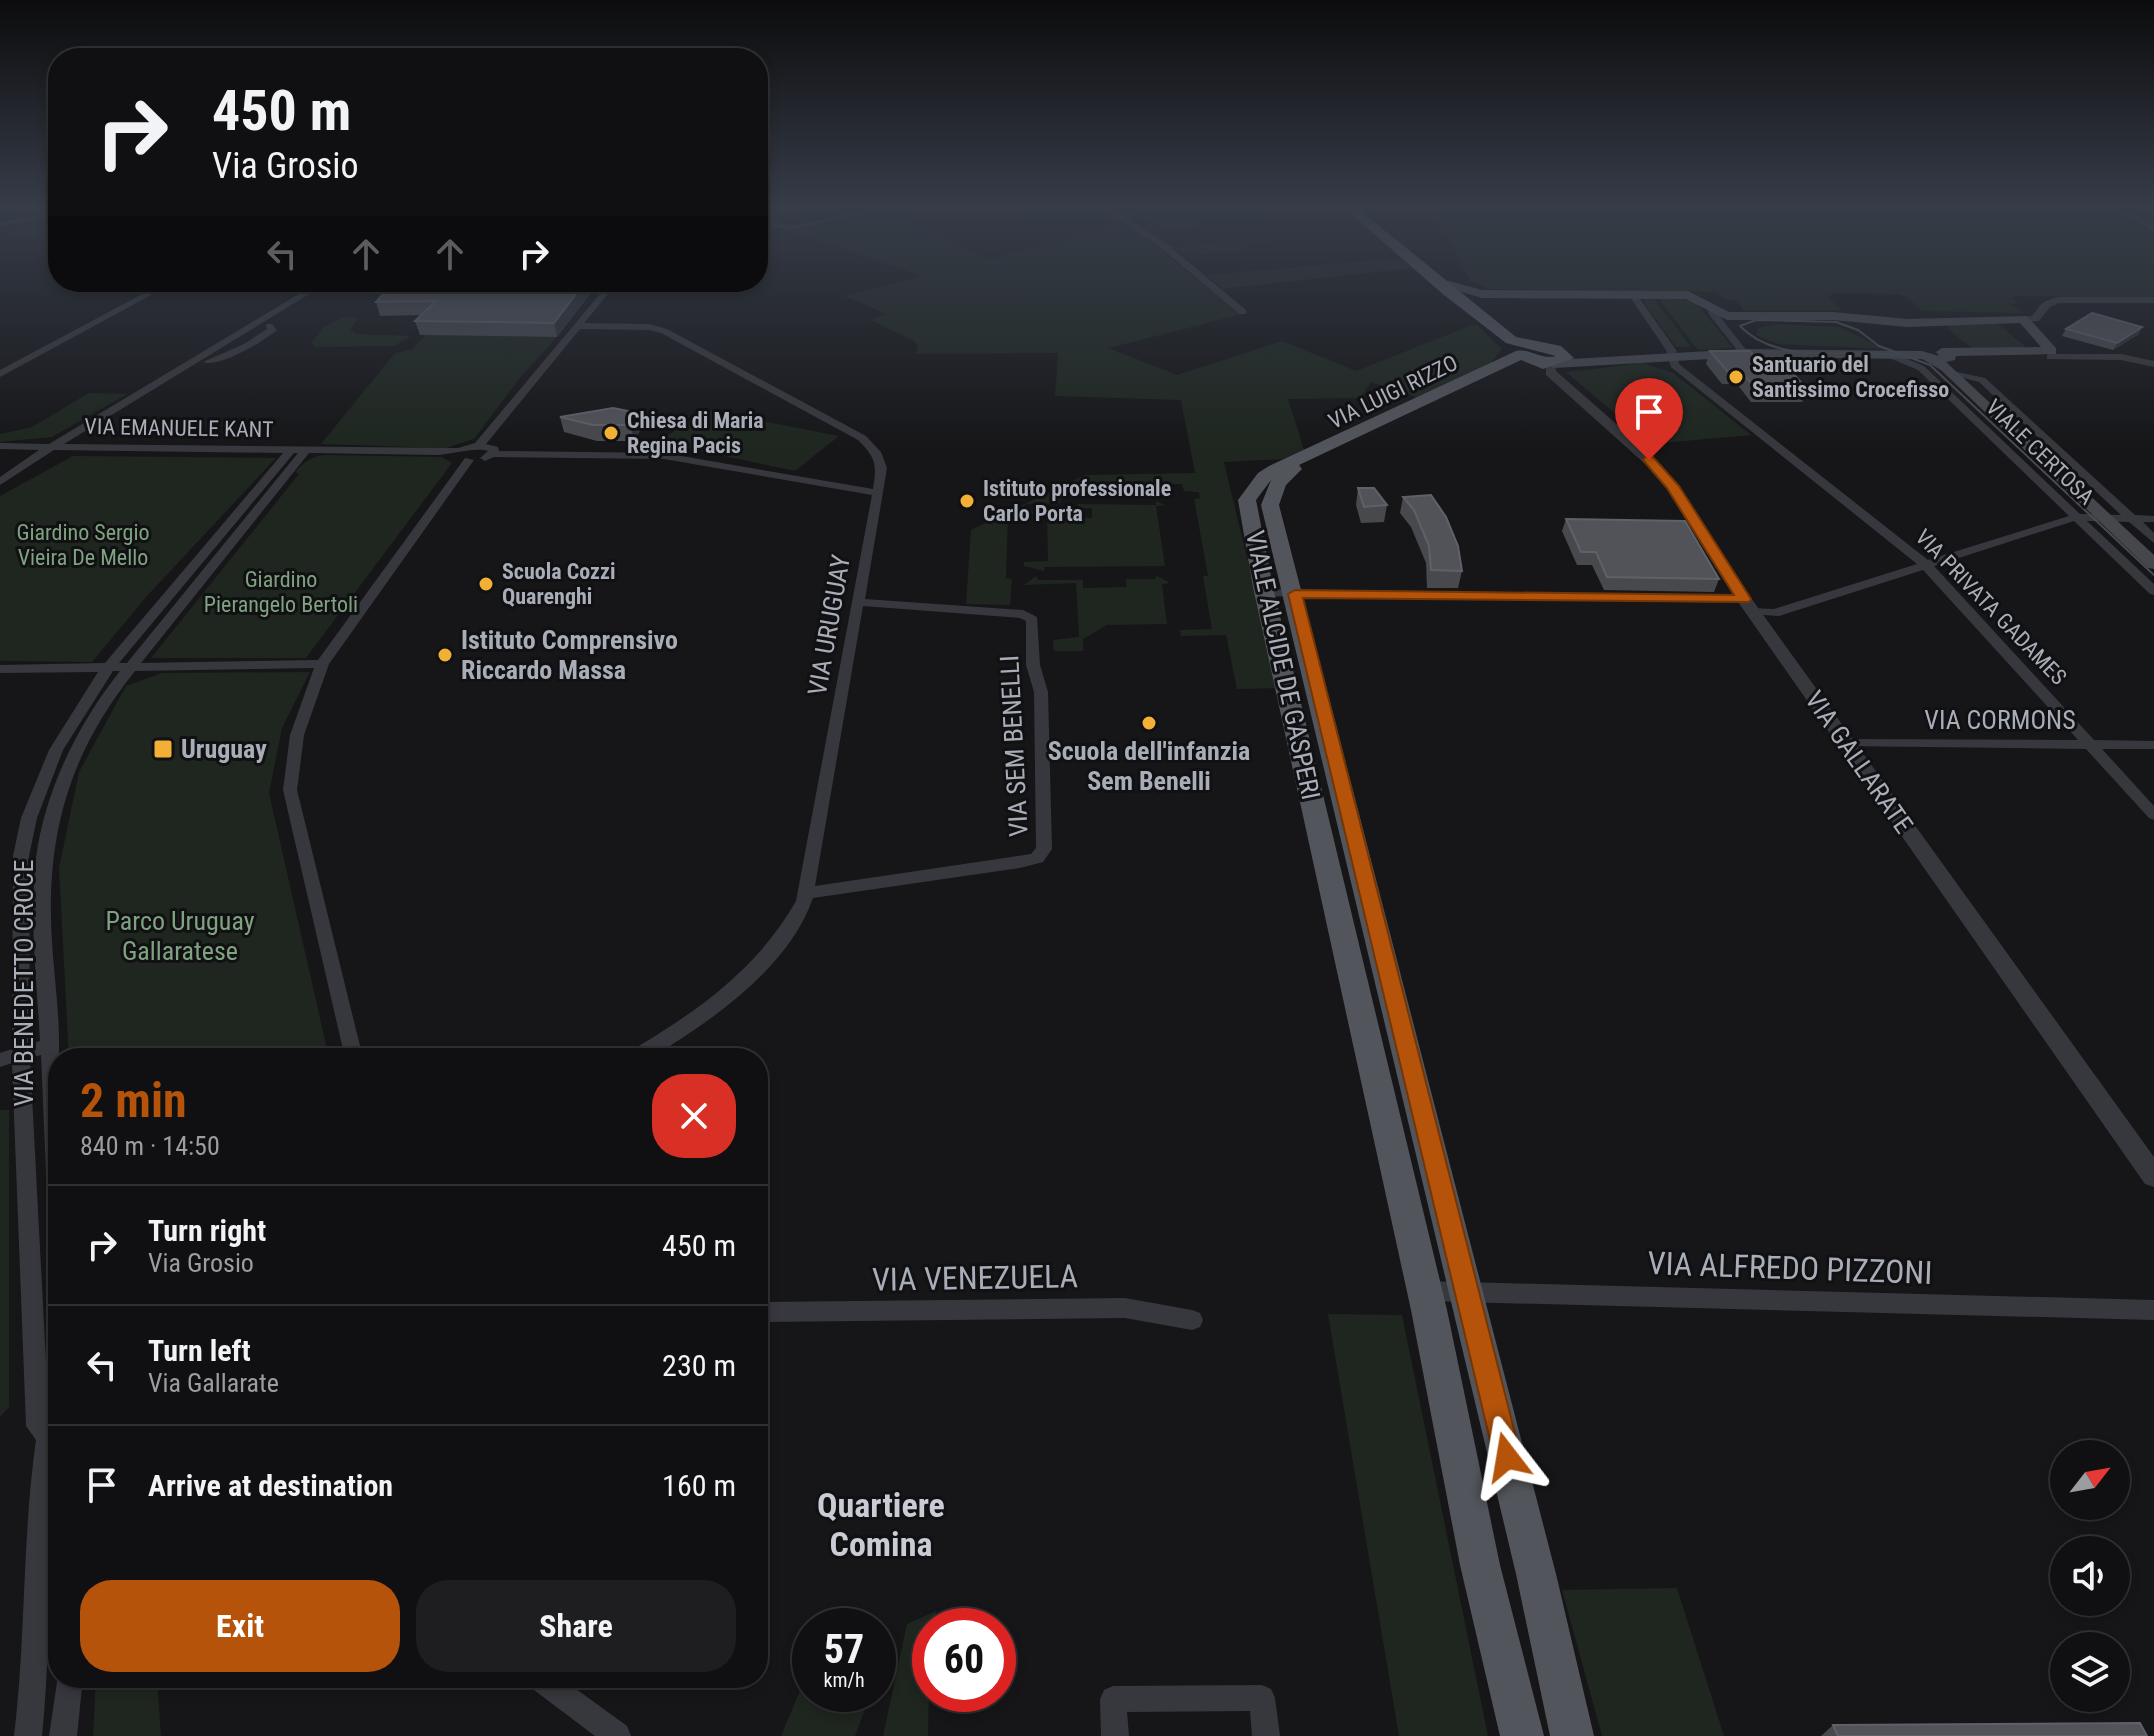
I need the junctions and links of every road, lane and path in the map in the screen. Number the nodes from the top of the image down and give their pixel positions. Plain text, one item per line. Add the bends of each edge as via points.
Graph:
1 (1214, 288) edge
2 (1444, 288) edge
3 (1453, 288) edge
4 (1460, 288) edge
5 (152, 292) edge
6 (308, 292) edge
7 (320, 292) edge
8 (606, 292) edge
9 (1632, 294) junction
10 (2154, 300) edge
11 (1711, 311) junction
12 (1243, 312) dead end
13 (1480, 319) junction
14 (2028, 319) junction
15 (269, 326) junction
16 (579, 326) junction
17 (249, 328) junction
18 (218, 347) junction
19 (240, 349) junction
20 (1744, 353) junction
21 (2050, 354) junction
22 (1890, 355) junction
23 (1670, 356) junction
24 (1541, 357) junction
25 (1925, 357) joint
26 (1947, 361) junction
27 (2154, 364) edge
28 (1496, 366) junction
29 (0, 374) edge
30 (479, 445) junction
31 (0, 446) edge
32 (23, 446) junction
33 (53, 446) junction
34 (68, 446) junction
35 (290, 451) junction
36 (305, 451) junction
37 (492, 454) junction
38 (464, 456) junction
39 (1308, 456) junction
40 (23, 468) junction
41 (0, 482) edge
42 (2098, 486) junction
43 (879, 493) junction
44 (2104, 516) junction
45 (2076, 517) junction
46 (2131, 517) junction
47 (2154, 517) edge
48 (2154, 539) edge
49 (1925, 564) junction
50 (2154, 564) edge
51 (2154, 591) edge
52 (1280, 594) junction
53 (859, 602) junction
54 (1748, 605) junction
55 (322, 664) junction
56 (127, 667) junction
57 (108, 668) junction
58 (6, 669) edge
59 (0, 680) edge
60 (1845, 743) junction
61 (2090, 744) junction
62 (2154, 745) edge
63 (2154, 815) edge
64 (807, 893) junction
65 (50, 1045) junction
66 (50, 1048) edge
67 (352, 1048) edge
68 (649, 1048) edge
69 (21, 1055) junction
70 (0, 1060) edge
71 (2143, 1148) edge
72 (2154, 1177) edge
73 (1424, 1291) junction
74 (1467, 1291) junction
75 (2154, 1310) edge
76 (768, 1312) edge
77 (1192, 1320) dead end
78 (48, 1398) edge
79 (39, 1409) junction
80 (48, 1433) edge
81 (48, 1456) edge
82 (69, 1688) edge
83 (552, 1688) edge
84 (28, 1736) edge
85 (63, 1736) edge
86 (617, 1736) edge
87 (1115, 1736) edge
88 (1266, 1736) edge
89 (1522, 1736) edge
90 (1572, 1736) edge

1 - 12 street
2 - 13 main road, VIA GALLARATE
3 - 24 main road, VIA GALLARATE
4 - 9 main road via 1482,294
5 - 29 street
6 - 17 street
7 - 15 street
8 - 16 street
9 - 11 main road via 1692,296
9 - 23 street, VIA PRIVATA GADAMES
10 - 14 street via 2056,300
11 - 14 main road via 1723,316 1833,316 1907,323
11 - 20 street
13 - 24 main road, VIA GALLARATE
13 - 28 main road via 1511,350
14 - 21 main road
15 - 17 street
15 - 19 street via 272,330
16 - 30 street
16 - 43 street, VIA URUGUAY via 664,331 858,436 880,459
17 - 18 street
18 - 19 street
18 - 33 street
19 - 34 street via 198,368
20 - 22 main road, VIA LUIGI RIZZO
20 - 23 main road, VIA LUIGI RIZZO
21 - 26 main road
21 - 27 street
22 - 25 main road, VIA LUIGI RIZZO
22 - 45 street, VIALE CERTOSA via 1917,364
23 - 24 main road, VIA LUIGI RIZZO via 1592,362
23 - 49 street, VIA PRIVATA GADAMES via 1674,365
24 - 28 main road, VIA LUIGI RIZZO
24 - 54 street, VIA GALLARATE via 1550,372 1672,486
25 - 26 main road, VIALE CERTOSA
26 - 42 street, VIALE CERTOSA via 1982,380
26 - 44 main road, VIALE CERTOSA
28 - 39 main road, VIA LUIGI RIZZO
30 - 37 street via 492,447
30 - 38 street
31 - 32 street, VIA EMANUELE KANT
32 - 33 street, VIA EMANUELE KANT
32 - 40 street
33 - 34 street, VIA EMANUELE KANT
33 - 40 street
34 - 35 street, VIA EMANUELE KANT
34 - 40 street
35 - 36 street, VIA EMANUELE KANT
35 - 57 street, VIA BENEDETTO CROCE
36 - 38 street, VIA EMANUELE KANT
36 - 56 street, VIA BENEDETTO CROCE
37 - 38 street
37 - 43 street via 664,456
38 - 55 street
39 - 52 main road, VIALE ALCIDE DE GASPERI via 1278,483 1270,505
39 - 52 main road, VIALE ALCIDE DE GASPERI via 1264,477 1247,500
40 - 41 street
42 - 46 street, VIALE CERTOSA
42 - 47 street, VIALE CERTOSA
43 - 53 street, VIA URUGUAY
44 - 45 street
44 - 46 street
44 - 50 main road, VIALE CERTOSA
45 - 49 street
45 - 51 street, VIALE CERTOSA
46 - 47 street, VIALE CERTOSA
46 - 48 street, VIALE CERTOSA
49 - 54 street via 1775,613
49 - 61 street, VIA PRIVATA GADAMES
52 - 54 street
52 - 73 main road, VIALE ALCIDE DE GASPERI
52 - 74 main road, VIALE ALCIDE DE GASPERI
53 - 64 street, VIA URUGUAY
53 - 64 street, VIA SEM BENELLI via 1023,614 1032,620 1033,665 1041,692 1044,849 1037,858 1020,863
54 - 60 street, VIA GALLARATE
55 - 56 street
55 - 67 street via 297,735 290,790
56 - 57 street
56 - 65 street, VIA BENEDETTO CROCE via 79,746 48,833 42,908
57 - 58 street
57 - 69 street, VIA BENEDETTO CROCE via 56,750 29,818 21,856
58 - 59 street
60 - 61 street, VIA CORMONS
60 - 71 street, VIA GALLARATE
61 - 62 street, VIA CORMONS
61 - 63 street, VIA PRIVATA GADAMES
64 - 68 street, VIA URUGUAY via 779,942 732,994
65 - 66 street, VIA BENEDETTO CROCE
65 - 69 street
69 - 70 street
69 - 79 street, VIA BENEDETTO CROCE
71 - 72 street, VIA GALLARATE
73 - 74 street, VIA ALFREDO PIZZONI
73 - 89 main road, VIALE ALCIDE DE GASPERI via 1480,1565
74 - 75 street, VIA ALFREDO PIZZONI
74 - 90 main road, VIALE ALCIDE DE GASPERI
76 - 77 street, VIA VENEZUELA via 1125,1308
78 - 79 street
79 - 80 street, VIA BENEDETTO CROCE via 38,1426
81 - 84 street via 39,1491 38,1660
82 - 85 street
83 - 86 street
87 - 88 street via 1113,1699 1262,1698

